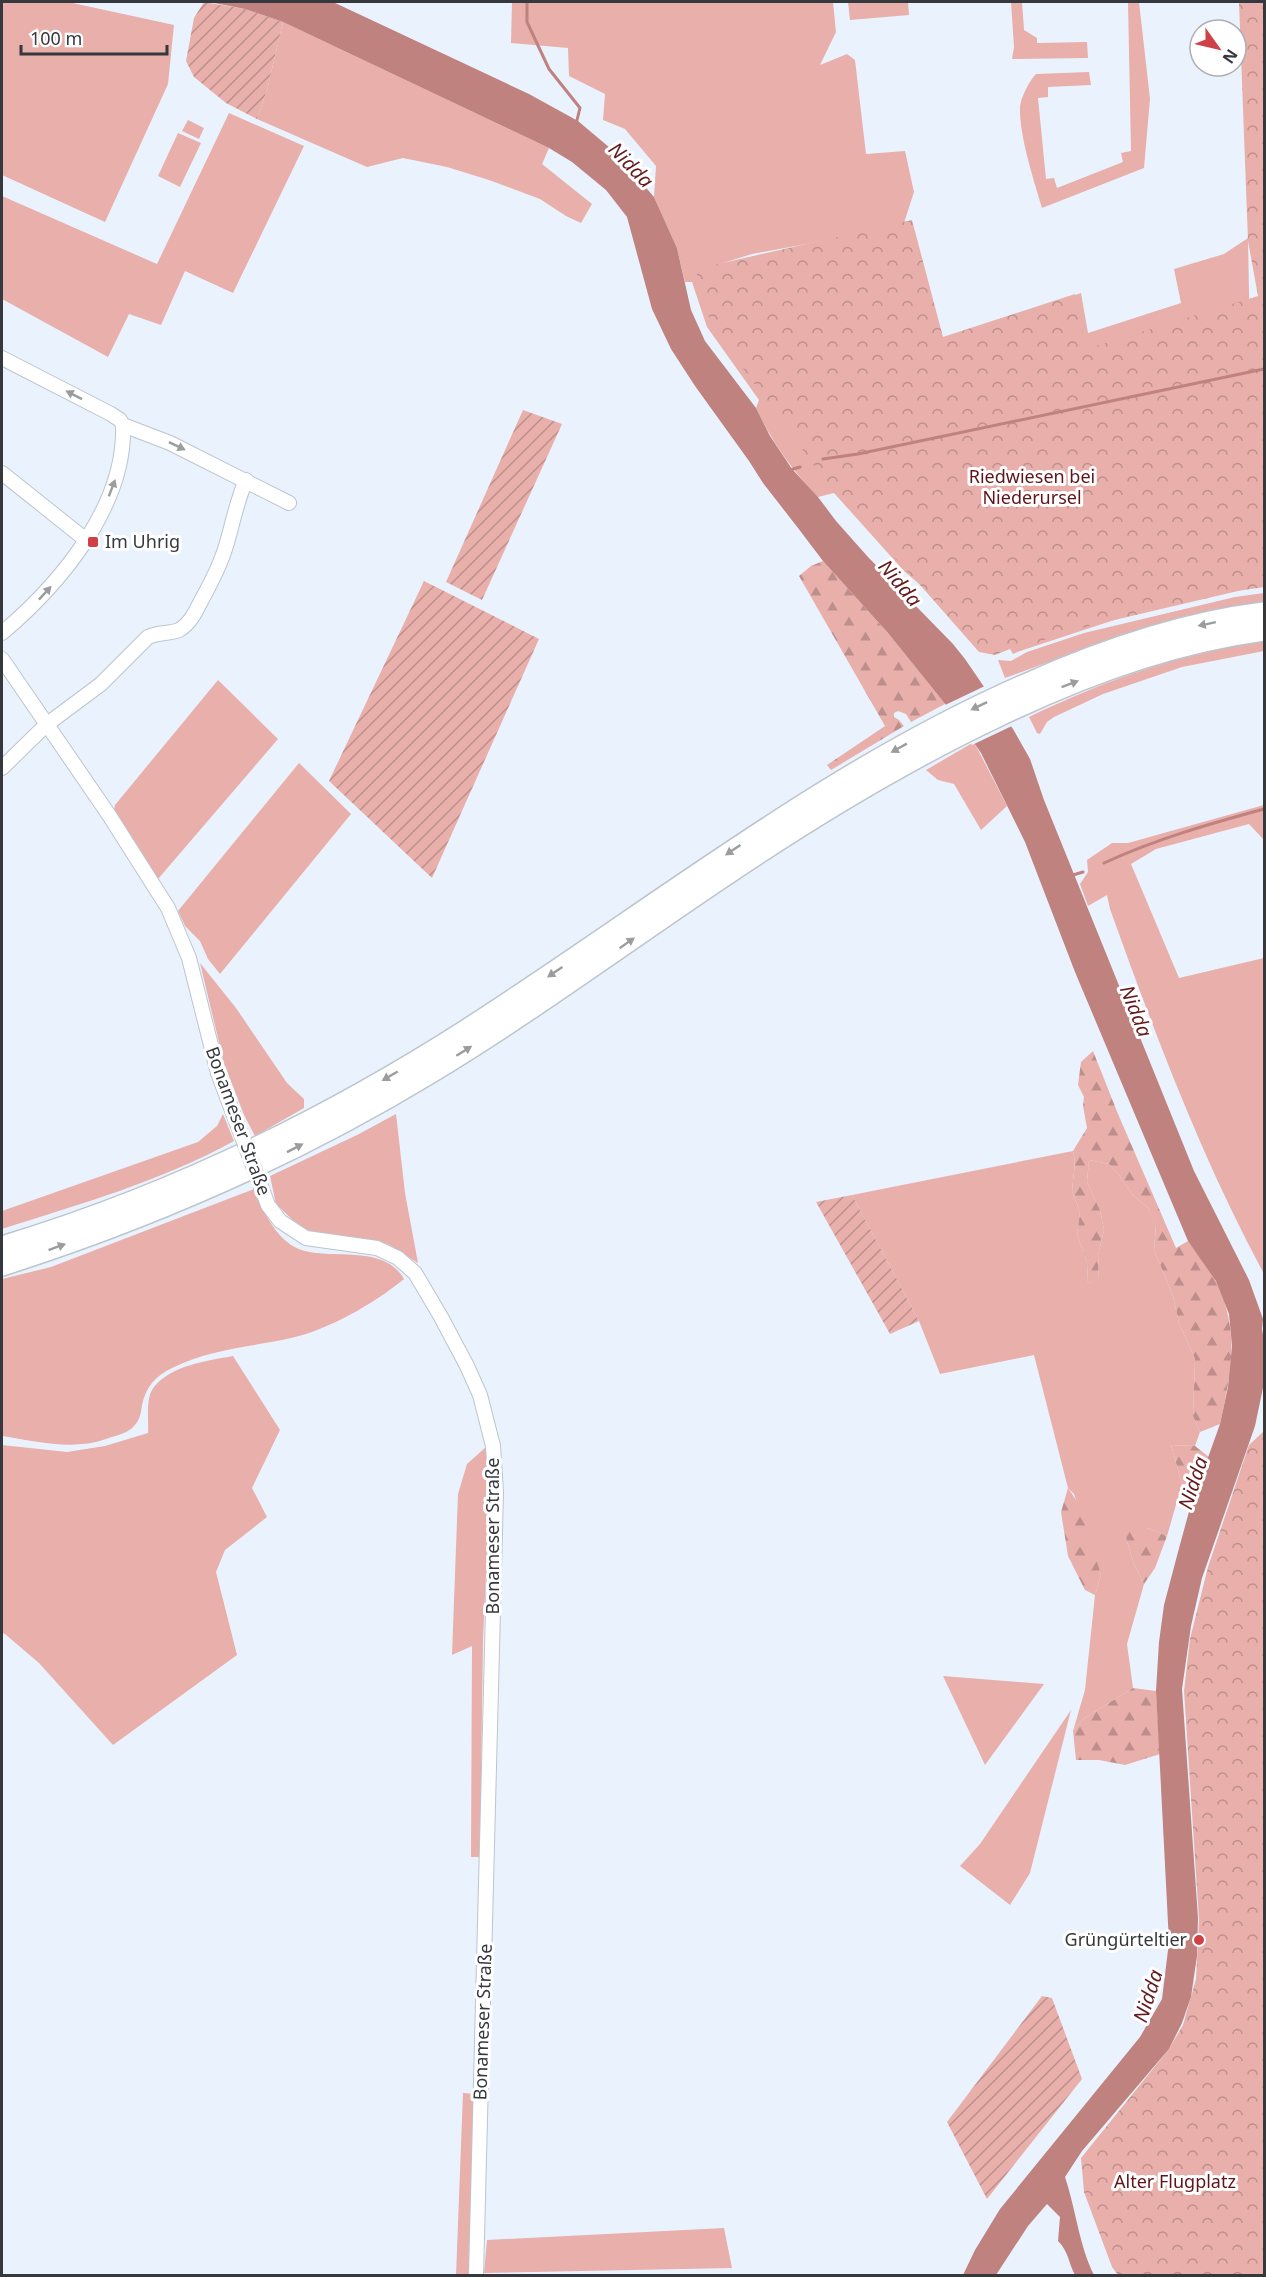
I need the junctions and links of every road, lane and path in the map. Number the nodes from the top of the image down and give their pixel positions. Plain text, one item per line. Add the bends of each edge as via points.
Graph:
1 (2, 358) edge
2 (123, 425) junction
3 (2, 473) edge
4 (246, 480) junction
5 (289, 503) dead end
6 (86, 540) junction
7 (1264, 613) edge
8 (1264, 630) edge
9 (2, 633) edge
10 (2, 659) edge
11 (1012, 700) junction
12 (46, 725) junction
13 (955, 727) junction
14 (2, 768) edge
15 (2, 1247) edge
16 (2, 1265) edge
17 (476, 2276) edge

2 -> 1 street via 111,414
2 -> 4 street
6 -> 2 street via 118,469
3 - 6 street
4 - 5 street
4 - 12 street via 215,576 186,625 148,637 101,684
9 -> 6 street via 48,590
7 -> 11 highway via 1185,628 1072,665
11 -> 8 highway via 1144,657
10 - 12 street, Bonameser Straße
11 - 13 highway
12 - 14 street
12 - 17 street, Bonameser Straße, bridge via 153,881 176,924 218,1073 268,1205 280,1221 306,1238 377,1248 409,1267 430,1296 467,1366 490,1431 496,1492
13 -> 15 highway via 857,772 466,1031 334,1108 159,1190
16 -> 13 highway via 187,1197 348,1120 476,1044 782,837 905,764

